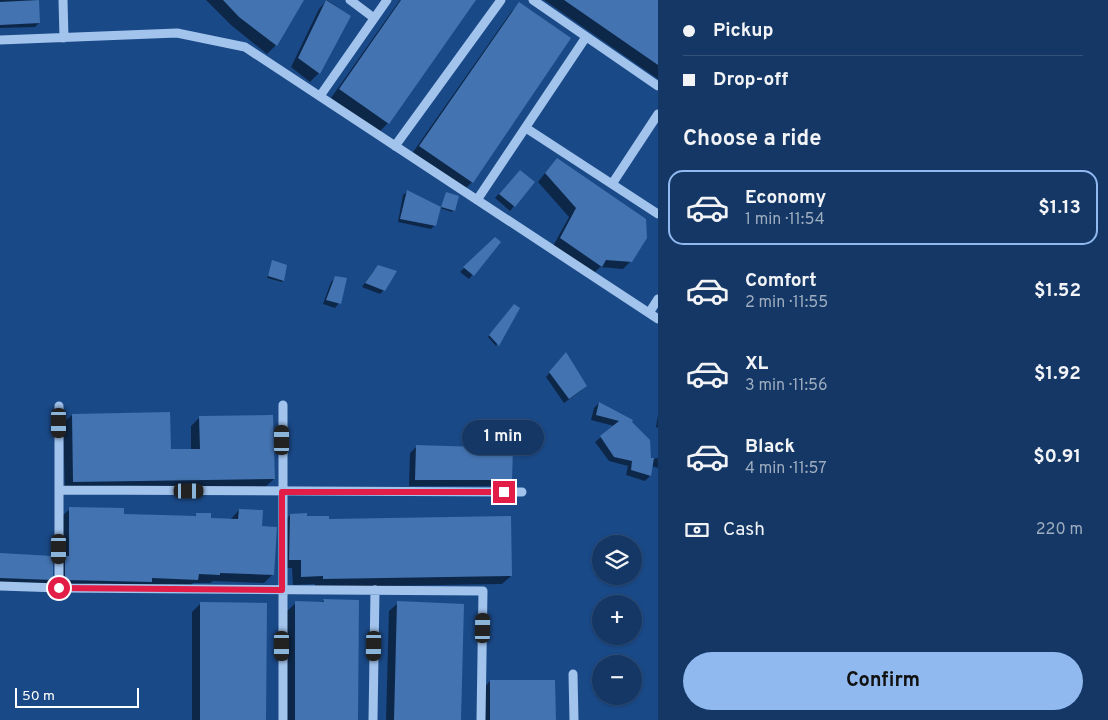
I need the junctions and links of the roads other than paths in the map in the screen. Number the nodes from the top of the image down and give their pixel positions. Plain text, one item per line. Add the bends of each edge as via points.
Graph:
1 (63, 0) edge
2 (350, 0) edge
3 (387, 0) edge
4 (501, 0) edge
5 (533, 0) edge
6 (374, 18) junction
7 (586, 37) junction
8 (64, 38) junction
9 (0, 40) edge
10 (658, 86) edge
11 (320, 96) junction
12 (658, 114) edge
13 (526, 128) junction
14 (396, 146) junction
15 (612, 184) junction
16 (477, 200) junction
17 (658, 214) edge
18 (658, 299) edge
19 (649, 313) junction
20 (658, 319) edge
21 (283, 405) dead end
22 (59, 406) dead end
23 (59, 490) junction
24 (282, 492) junction
25 (522, 492) dead end
26 (0, 586) edge
27 (59, 588) junction
28 (282, 590) junction
29 (375, 590) junction
30 (573, 674) dead end
31 (283, 720) edge
32 (373, 720) edge
33 (481, 720) edge
34 (574, 720) edge

1 - 8 street
2 - 6 street
3 - 6 street
4 - 14 street
5 - 7 street
6 - 11 street
7 - 10 street
7 - 13 street
8 - 9 street
8 - 11 street via 177,33 245,47
11 - 14 street
12 - 15 street
13 - 15 street
13 - 16 street
14 - 16 street
15 - 17 street
16 - 19 street
18 - 19 street
19 - 20 street
21 - 24 street
22 - 23 street
23 - 24 street
23 - 27 street
24 - 25 street
24 - 28 street
26 - 27 street
27 - 28 street
28 - 29 street
28 - 31 street
29 - 32 street
29 - 33 street via 484,591
30 - 34 street

